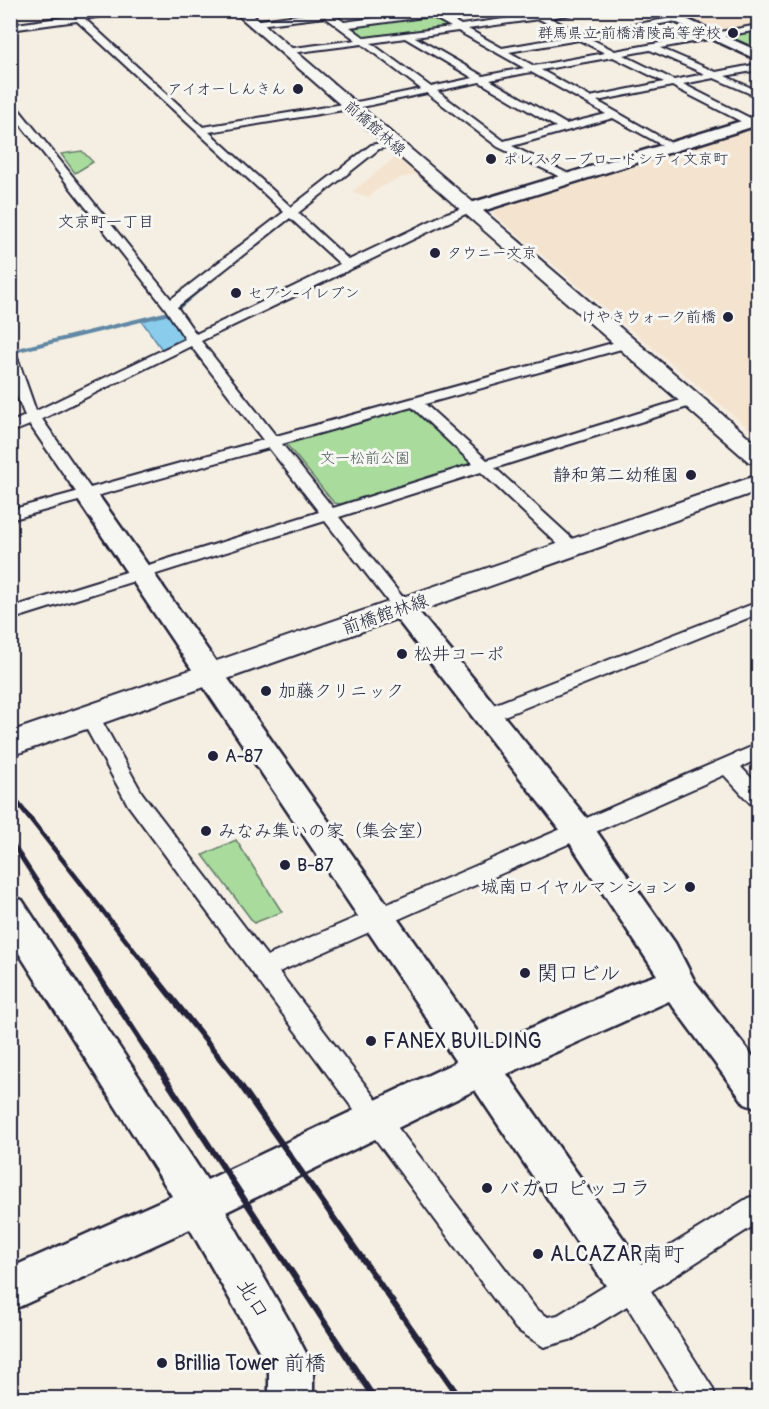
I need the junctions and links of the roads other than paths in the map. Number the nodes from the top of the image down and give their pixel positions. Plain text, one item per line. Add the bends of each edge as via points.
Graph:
1 (130, 10) edge
2 (238, 10) edge
3 (493, 10) edge
4 (589, 10) edge
5 (655, 10) edge
6 (324, 12) edge
7 (429, 12) edge
8 (74, 14) edge
9 (543, 14) edge
10 (677, 20) junction
11 (514, 21) junction
12 (253, 24) junction
13 (342, 25) junction
14 (759, 27) edge
15 (10, 28) edge
16 (459, 28) junction
17 (712, 35) junction
18 (408, 36) junction
19 (580, 37) junction
20 (363, 41) junction
21 (651, 47) junction
22 (500, 51) junction
23 (285, 52) junction
24 (612, 54) junction
25 (759, 56) edge
26 (759, 67) edge
27 (531, 69) junction
28 (714, 75) junction
29 (480, 79) junction
30 (672, 84) junction
31 (428, 90) junction
32 (759, 94) edge
33 (587, 100) junction
34 (10, 104) edge
35 (350, 106) junction
36 (613, 115) junction
37 (755, 122) edge
38 (565, 128) junction
39 (202, 130) junction
40 (391, 142) junction
41 (502, 145) junction
42 (673, 147) junction
43 (571, 179) junction
44 (470, 209) junction
45 (291, 212) junction
46 (348, 265) junction
47 (170, 306) junction
48 (193, 340) junction
49 (627, 343) junction
50 (10, 357) edge
51 (692, 401) junction
52 (415, 402) junction
53 (33, 417) junction
54 (10, 429) edge
55 (274, 442) junction
56 (759, 457) edge
57 (482, 467) junction
58 (759, 483) edge
59 (86, 494) junction
60 (328, 514) junction
61 (10, 515) edge
62 (571, 547) junction
63 (138, 573) junction
64 (402, 608) junction
65 (759, 608) edge
66 (10, 614) edge
67 (209, 675) junction
68 (487, 715) junction
69 (90, 717) junction
70 (10, 744) edge
71 (759, 751) edge
72 (727, 765) junction
73 (759, 798) edge
74 (579, 831) junction
75 (10, 910) edge
76 (377, 918) junction
77 (264, 969) junction
78 (677, 983) junction
79 (482, 1068) junction
80 (759, 1092) edge
81 (374, 1119) junction
82 (198, 1205) junction
83 (759, 1208) edge
84 (632, 1287) junction
85 (10, 1290) edge
86 (291, 1398) edge
87 (701, 1398) edge

1 - 8 street
2 - 12 main road, 前橋館林線
3 - 11 street
4 - 9 street
5 - 10 street
6 - 12 street
6 - 13 street
7 - 13 street
7 - 16 street
8 - 15 street
8 - 39 street
9 - 11 street
9 - 19 street
10 - 17 street
10 - 19 street
11 - 16 street
12 - 23 main road, 前橋館林線
13 - 20 street
14 - 17 street
16 - 18 street
16 - 22 street
17 - 21 street
17 - 25 street
18 - 20 street
18 - 29 street
19 - 22 street
19 - 24 street
20 - 23 street
20 - 31 street
21 - 24 street
21 - 28 street
22 - 27 street
23 - 35 main road, 前橋館林線
24 - 27 street
24 - 30 street
26 - 28 street
27 - 29 street
27 - 33 street
28 - 30 street
28 - 32 street
29 - 31 street
29 - 38 street
30 - 33 street
30 - 37 street
31 - 35 street
31 - 41 street
33 - 36 street
34 - 47 street
35 - 39 street
35 - 40 main road, 前橋館林線
36 - 38 street
36 - 42 street
37 - 42 street
38 - 41 street
39 - 45 street
40 - 44 main road, 前橋館林線
40 - 45 street via 375,147
41 - 43 street
42 - 43 street
43 - 44 street
44 - 46 street
44 - 49 main road, 前橋館林線
45 - 46 street
45 - 47 street
46 - 48 street
47 - 48 street
48 - 53 street
48 - 55 street
49 - 51 main road, 前橋館林線
49 - 52 street
50 - 53 street
51 - 56 main road, 前橋館林線
51 - 57 street
52 - 55 street
52 - 57 street
53 - 54 street
53 - 59 street
55 - 59 street
55 - 60 street
57 - 60 street
57 - 62 street
58 - 62 main road, 前橋館林線
59 - 61 street
59 - 63 street
60 - 63 street
60 - 64 street
62 - 64 main road, 前橋館林線
63 - 66 street
63 - 67 street
64 - 67 main road, 前橋館林線
64 - 68 street
65 - 68 street
67 - 69 main road, 前橋館林線
67 - 76 street
68 - 74 street
69 - 70 main road, 前橋館林線
69 - 77 street via 135,799
71 - 72 street
72 - 73 street
72 - 74 street
74 - 76 street
74 - 78 street via 663,953
75 - 82 street, 北口
76 - 77 street
76 - 79 street
77 - 81 street
78 - 79 street
78 - 80 street
79 - 81 street
79 - 84 street
81 - 82 street
81 - 84 street via 526,1319 544,1332 563,1329
82 - 85 street
82 - 86 street, 北口 via 285,1355 291,1371
83 - 84 street
84 - 87 street

